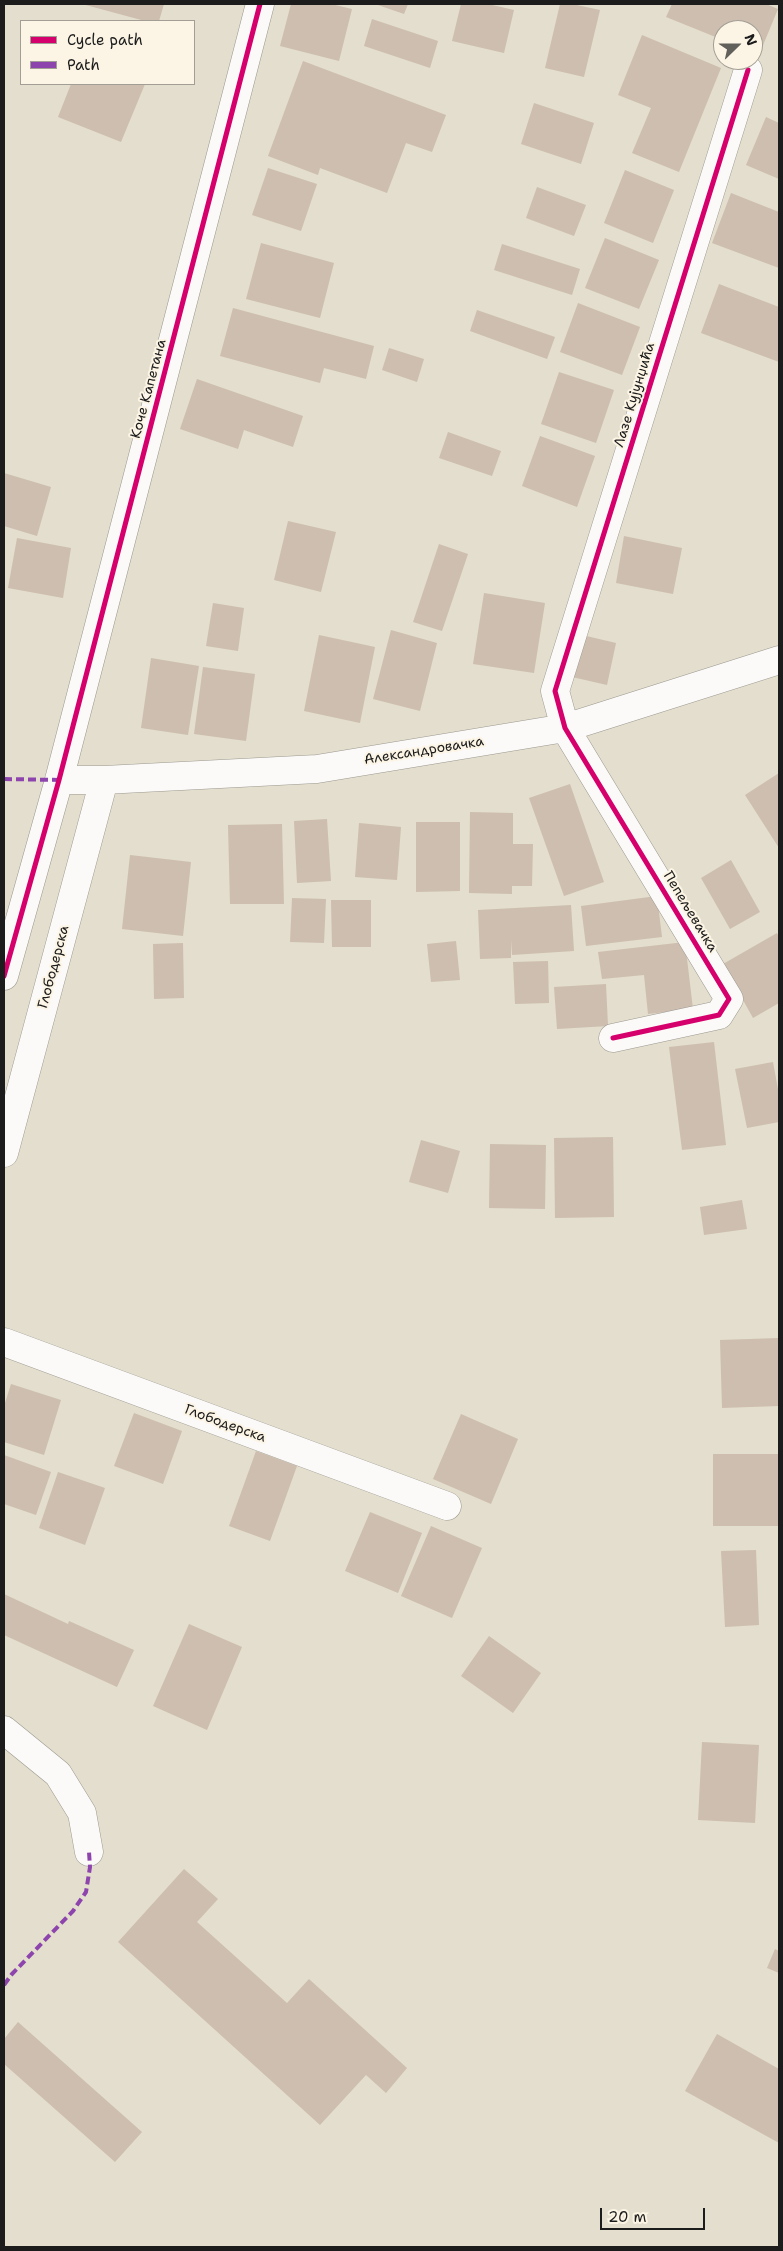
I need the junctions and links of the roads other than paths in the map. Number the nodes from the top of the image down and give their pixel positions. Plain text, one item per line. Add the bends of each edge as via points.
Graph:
1 (260, 4) edge
2 (748, 70) dead end
3 (779, 660) edge
4 (565, 728) junction
5 (59, 780) junction
6 (104, 780) junction
7 (4, 976) edge
8 (613, 1038) dead end
9 (4, 1153) edge
10 (4, 1342) edge
11 (446, 1506) dead end
12 (4, 1730) edge
13 (89, 1852) dead end

1 - 5 street, Коче Капетана
2 - 4 street, Лазе Кујунџића via 555,691
3 - 4 street, Александровачка
4 - 6 street, Александровачка via 317,769
4 - 8 street, Пепељевачка via 729,999 719,1015
5 - 6 street, Александровачка
5 - 7 street, Коче Капетана
6 - 9 street, Глободерска
10 - 11 street, Глободерска
12 - 13 street via 58,1774 82,1813

